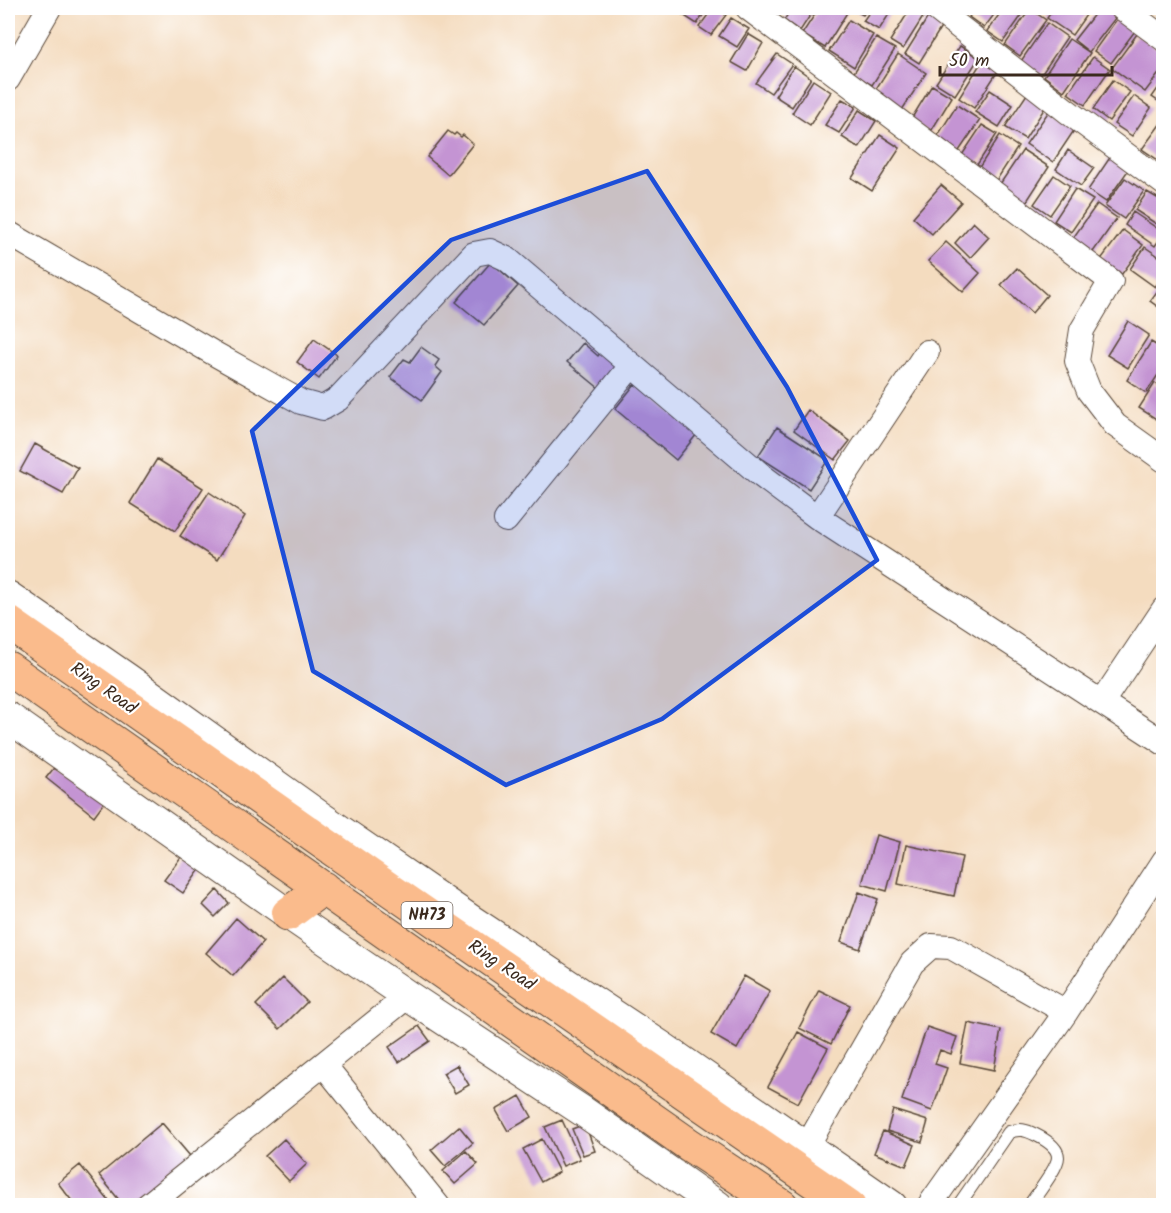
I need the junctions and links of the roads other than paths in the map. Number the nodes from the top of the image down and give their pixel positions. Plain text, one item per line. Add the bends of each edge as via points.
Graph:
1 (49, 8) edge
2 (748, 8) edge
3 (935, 8) edge
4 (1122, 8) edge
5 (1164, 39) edge
6 (8, 79) edge
7 (1164, 183) edge
8 (8, 233) edge
9 (927, 352) dead end
10 (632, 365) junction
11 (1164, 460) edge
12 (817, 517) junction
13 (506, 520) dead end
14 (8, 596) edge
15 (1164, 609) edge
16 (8, 622) edge
17 (8, 668) edge
18 (1102, 702) junction
19 (8, 717) edge
20 (1164, 742) edge
21 (268, 792) junction
22 (1164, 861) edge
23 (323, 888) junction
24 (288, 914) junction
25 (408, 996) junction
26 (1066, 1012) junction
27 (324, 1065) junction
28 (711, 1110) junction
29 (688, 1144) junction
30 (807, 1146) junction
31 (147, 1206) edge
32 (438, 1206) edge
33 (718, 1206) edge
34 (782, 1206) edge
35 (849, 1206) edge
36 (892, 1206) edge
37 (929, 1206) edge
38 (958, 1206) edge
39 (1029, 1206) edge

1 - 6 street
2 - 11 street via 1111,281 1082,330 1077,361 1089,390 1115,425
3 - 7 street
4 - 5 street
8 - 10 street via 214,354 301,402 323,408 338,399 474,254 490,251 507,260
9 - 12 street
10 - 12 street via 762,476
10 - 13 street
12 - 18 street
14 - 21 street
15 - 18 street
16 - 21 highway, Ring Road / NH73
17 - 23 highway, Ring Road / NH73
18 - 20 street
19 - 24 street
21 - 28 highway, Ring Road / NH73 via 392,891
21 - 30 street via 471,920
22 - 26 street
23 - 24 highway
23 - 29 highway, Ring Road / NH73
24 - 25 street
25 - 27 street
25 - 33 street
26 - 30 street via 951,947 930,946 912,963
26 - 37 street
27 - 31 street
27 - 32 street
28 - 29 highway
28 - 35 highway, Ring Road / NH73
29 - 34 highway, Ring Road / NH73
30 - 36 street
38 - 39 lane via 1009,1132 1016,1129 1038,1136 1054,1147 1058,1156

